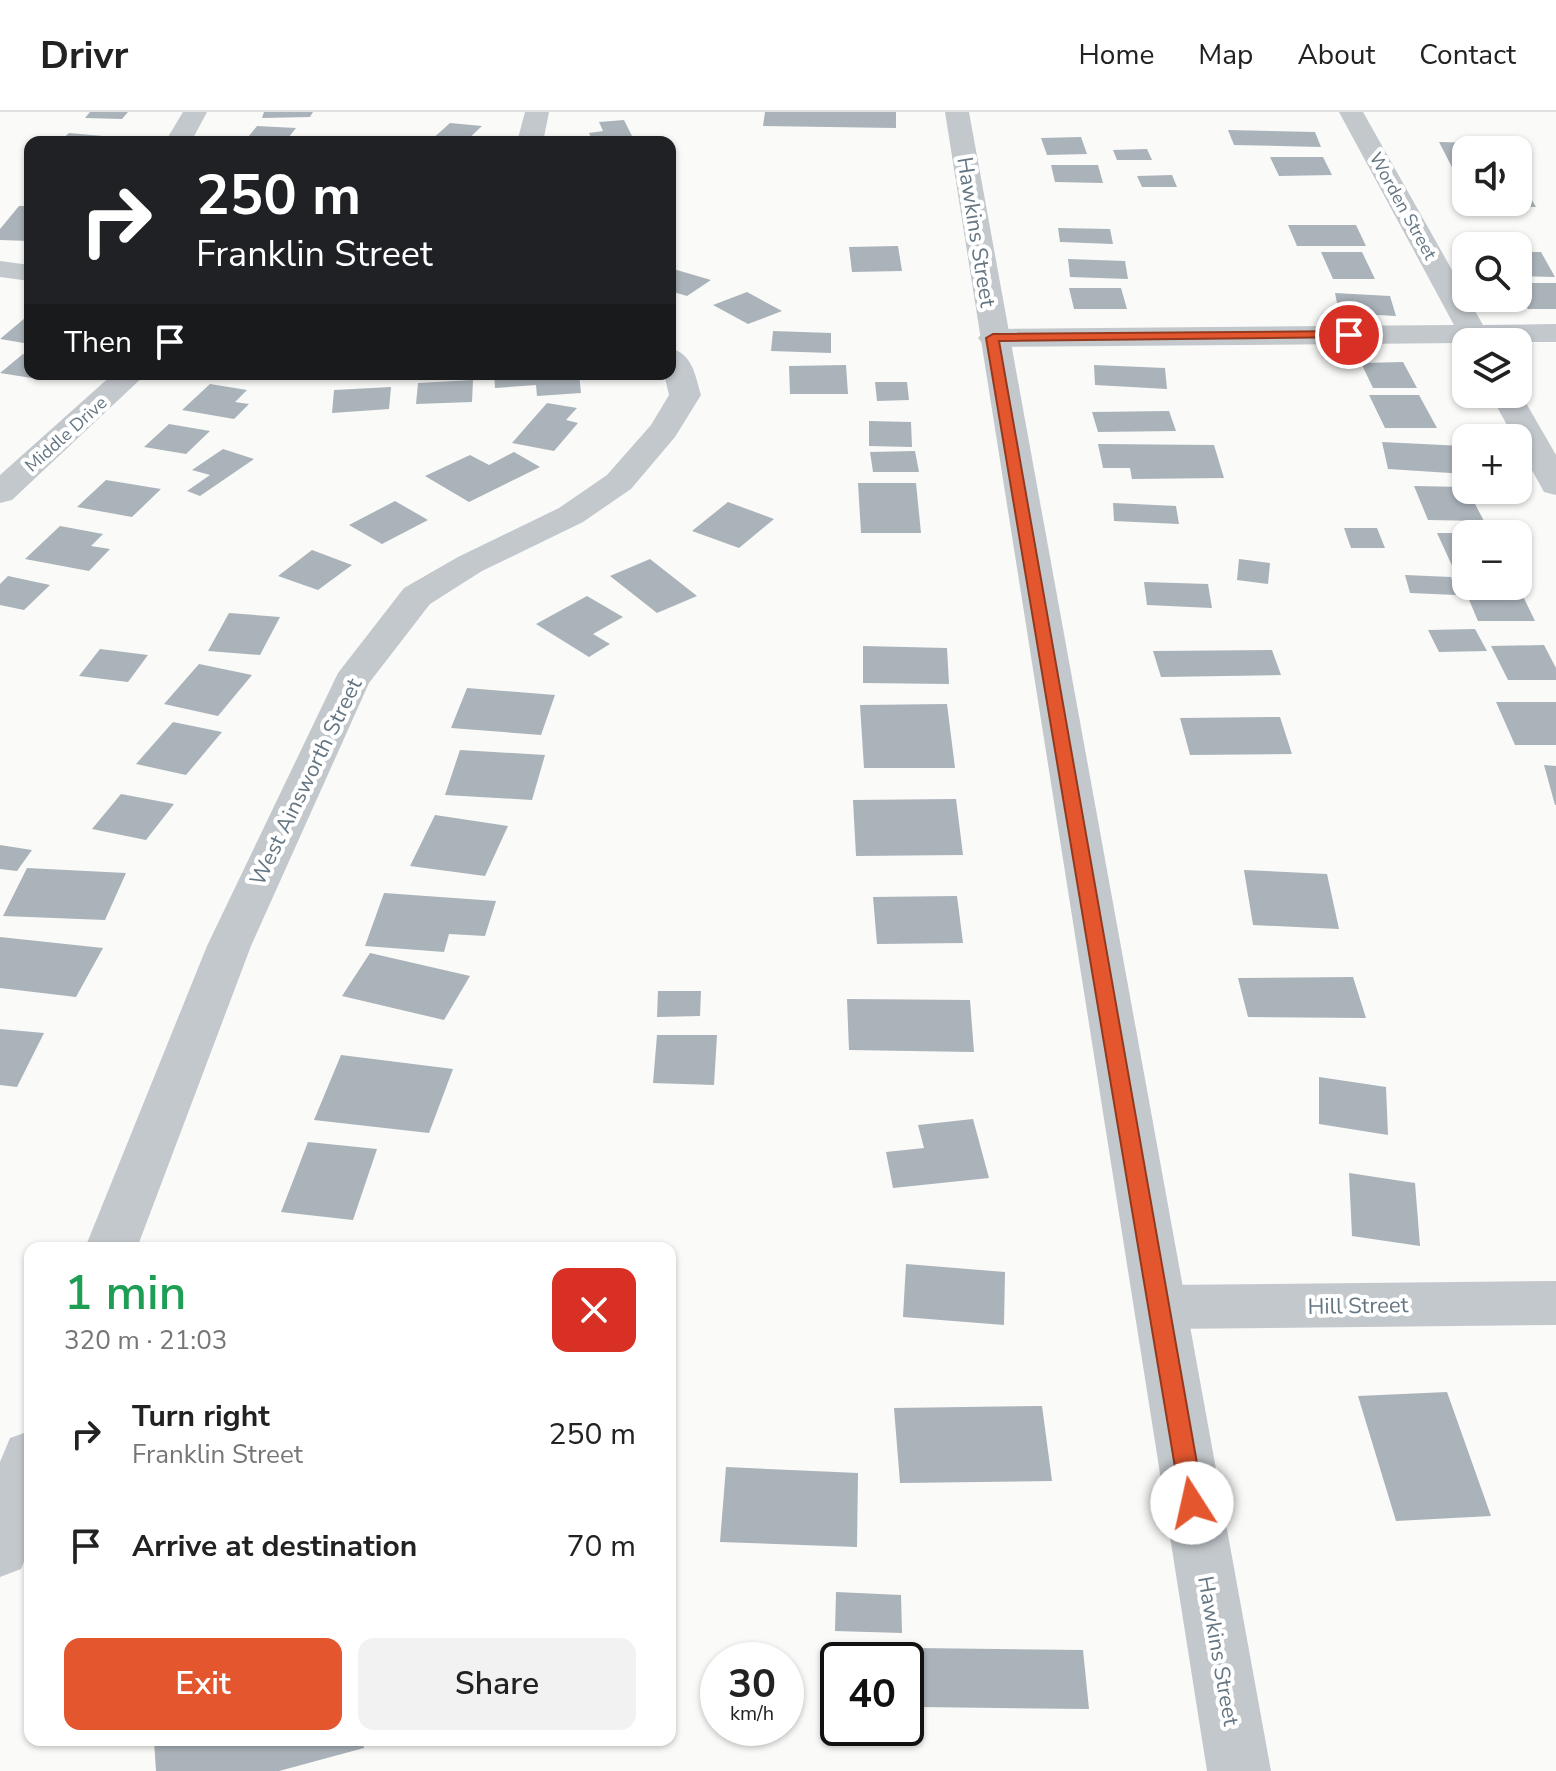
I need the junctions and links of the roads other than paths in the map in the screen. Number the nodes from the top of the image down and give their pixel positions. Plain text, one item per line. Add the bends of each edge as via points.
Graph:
1 (195, 112) edge
2 (537, 112) edge
3 (957, 112) edge
4 (1351, 112) edge
5 (181, 136) edge
6 (531, 136) edge
7 (0, 269) edge
8 (24, 272) edge
9 (1470, 328) edge
10 (1556, 333) edge
11 (1532, 334) edge
12 (993, 338) junction
13 (1452, 338) edge
14 (676, 363) edge
15 (124, 380) edge
16 (1514, 408) edge
17 (1556, 485) edge
18 (0, 493) edge
19 (113, 1242) edge
20 (1556, 1303) edge
21 (1161, 1307) junction
22 (24, 1447) edge
23 (0, 1452) edge
24 (24, 1475) edge
25 (0, 1550) edge
26 (1239, 1771) edge

1 - 5 street
2 - 6 street
3 - 12 street, Hawkins Street
4 - 9 street, Worden Street
7 - 8 street
10 - 11 street
12 - 13 street
12 - 21 street, Hawkins Street
14 - 19 street, West Ainsworth Street via 685,395 664,430 619,482 571,515 417,596 351,681 229,946
15 - 18 street, Middle Drive
16 - 17 street
20 - 21 street, Hill Street
21 - 26 street, Hawkins Street
22 - 23 street
24 - 25 street

